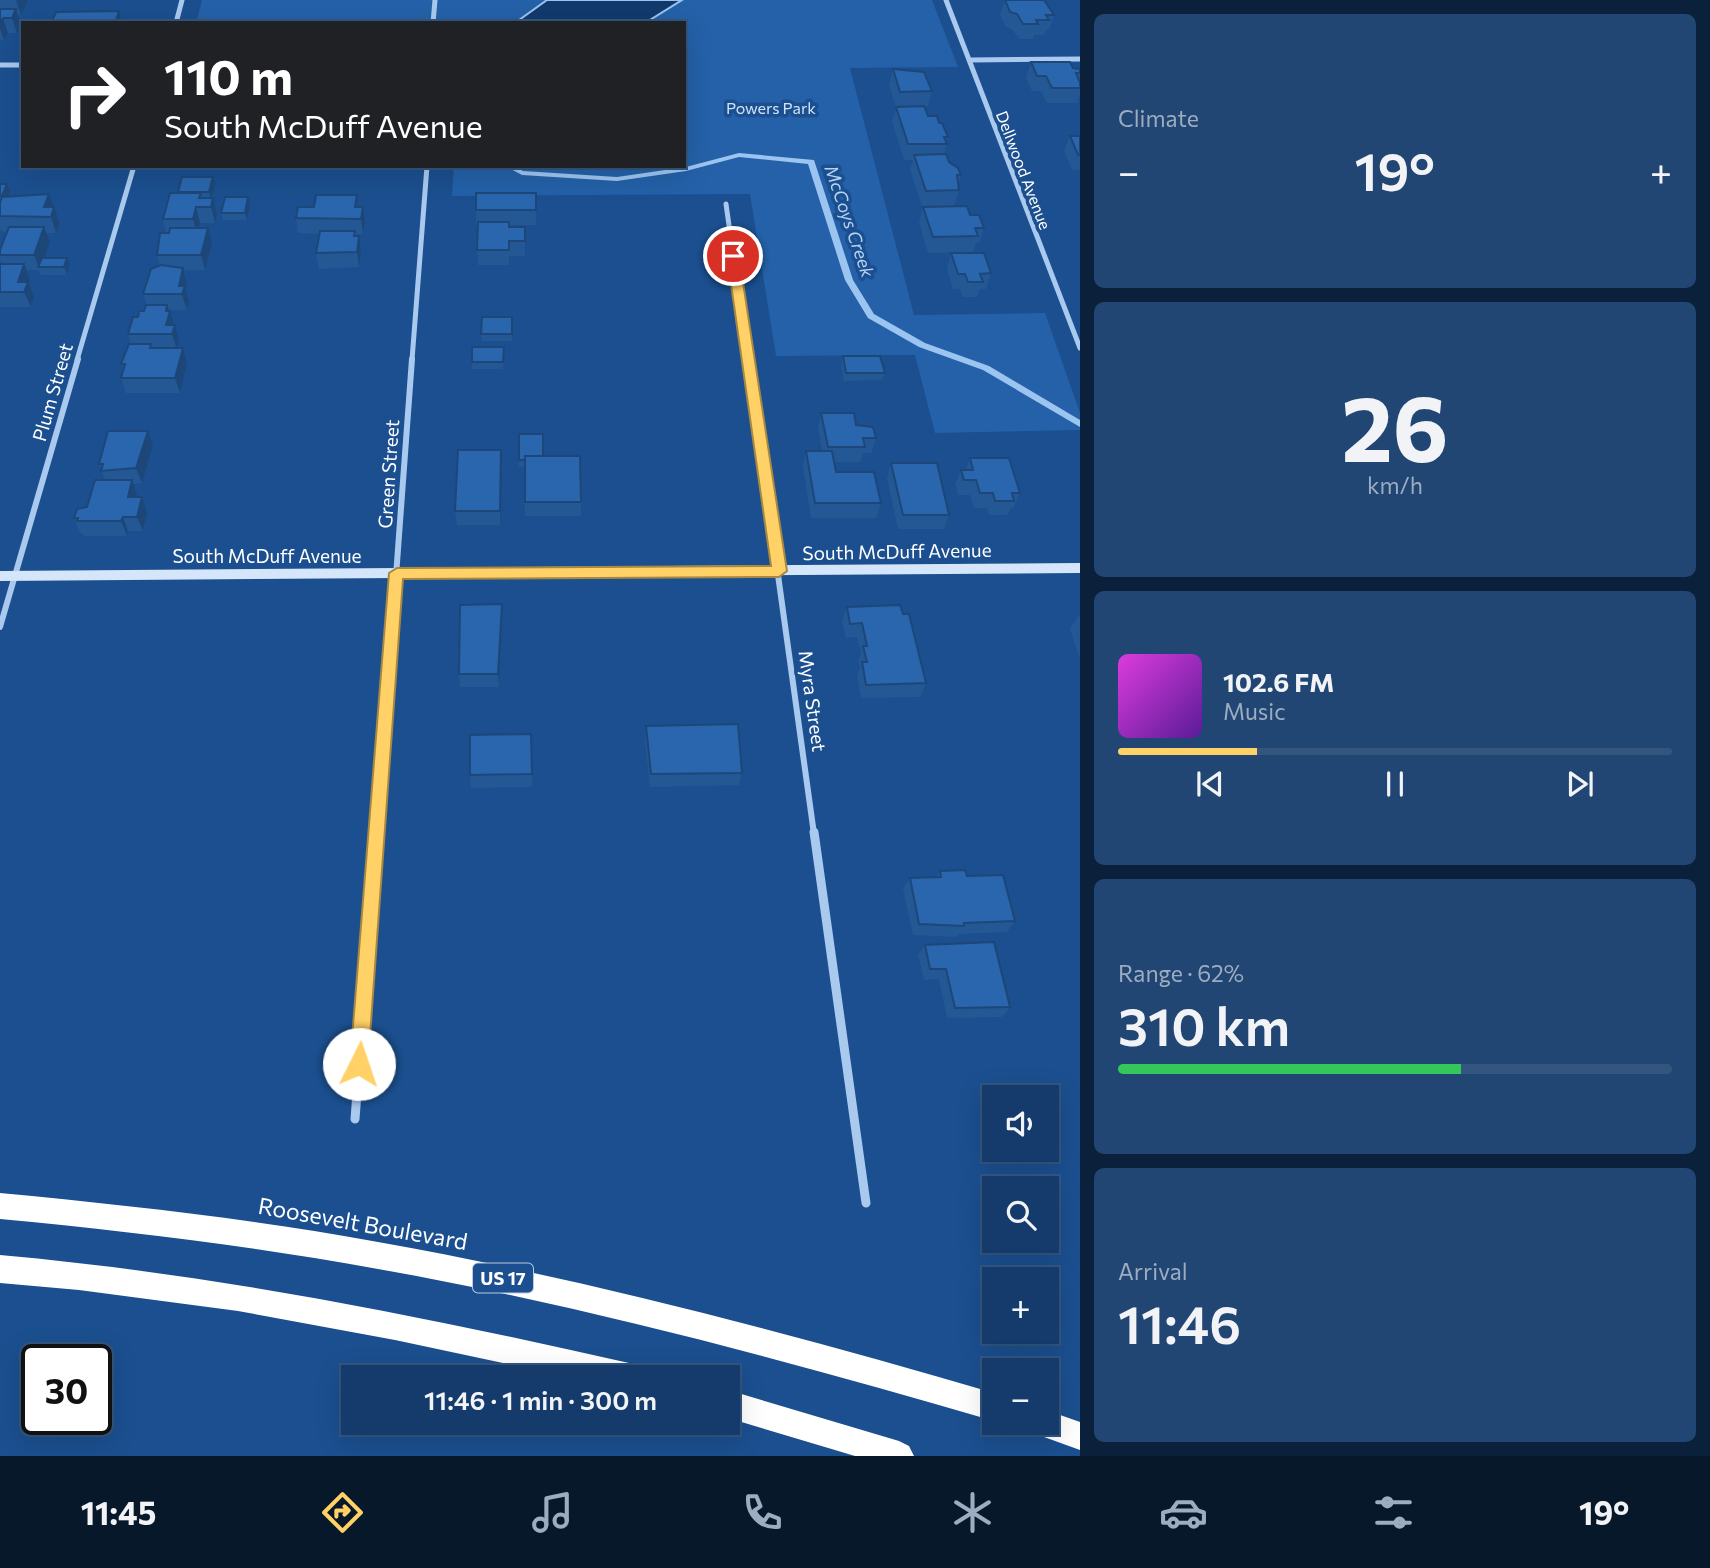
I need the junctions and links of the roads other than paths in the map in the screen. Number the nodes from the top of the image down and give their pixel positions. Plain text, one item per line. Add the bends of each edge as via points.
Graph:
1 (182, 0) edge
2 (435, 0) edge
3 (946, 0) edge
4 (177, 21) edge
5 (433, 21) edge
6 (1080, 59) edge
7 (969, 60) junction
8 (0, 65) edge
9 (21, 65) edge
10 (133, 168) edge
11 (427, 168) edge
12 (726, 204) dead end
13 (1080, 348) edge
14 (1080, 568) edge
15 (779, 571) junction
16 (397, 573) junction
17 (0, 576) edge
18 (15, 576) junction
19 (0, 627) edge
20 (355, 1119) dead end
21 (866, 1203) dead end
22 (0, 1206) edge
23 (0, 1269) edge
24 (576, 1365) edge
25 (982, 1404) edge
26 (740, 1407) edge
27 (1059, 1429) edge
28 (1080, 1436) edge
29 (900, 1456) edge

1 - 4 street
2 - 5 street
3 - 7 street, Dellwood Avenue
6 - 7 street
7 - 13 street, Dellwood Avenue
8 - 9 street
10 - 18 street, Plum Street
11 - 16 street, Green Street
12 - 15 street, Myra Street
14 - 15 main road, South McDuff Avenue
15 - 16 main road, South McDuff Avenue
15 - 21 street, Myra Street
16 - 18 main road, South McDuff Avenue
16 - 20 street, Green Street
17 - 18 main road, South McDuff Avenue
18 - 19 street, Plum Street
22 - 25 highway, Roosevelt Boulevard / US 17 via 238,1232 450,1267 635,1307
23 - 24 highway via 79,1274 269,1303
26 - 29 highway
27 - 28 highway

